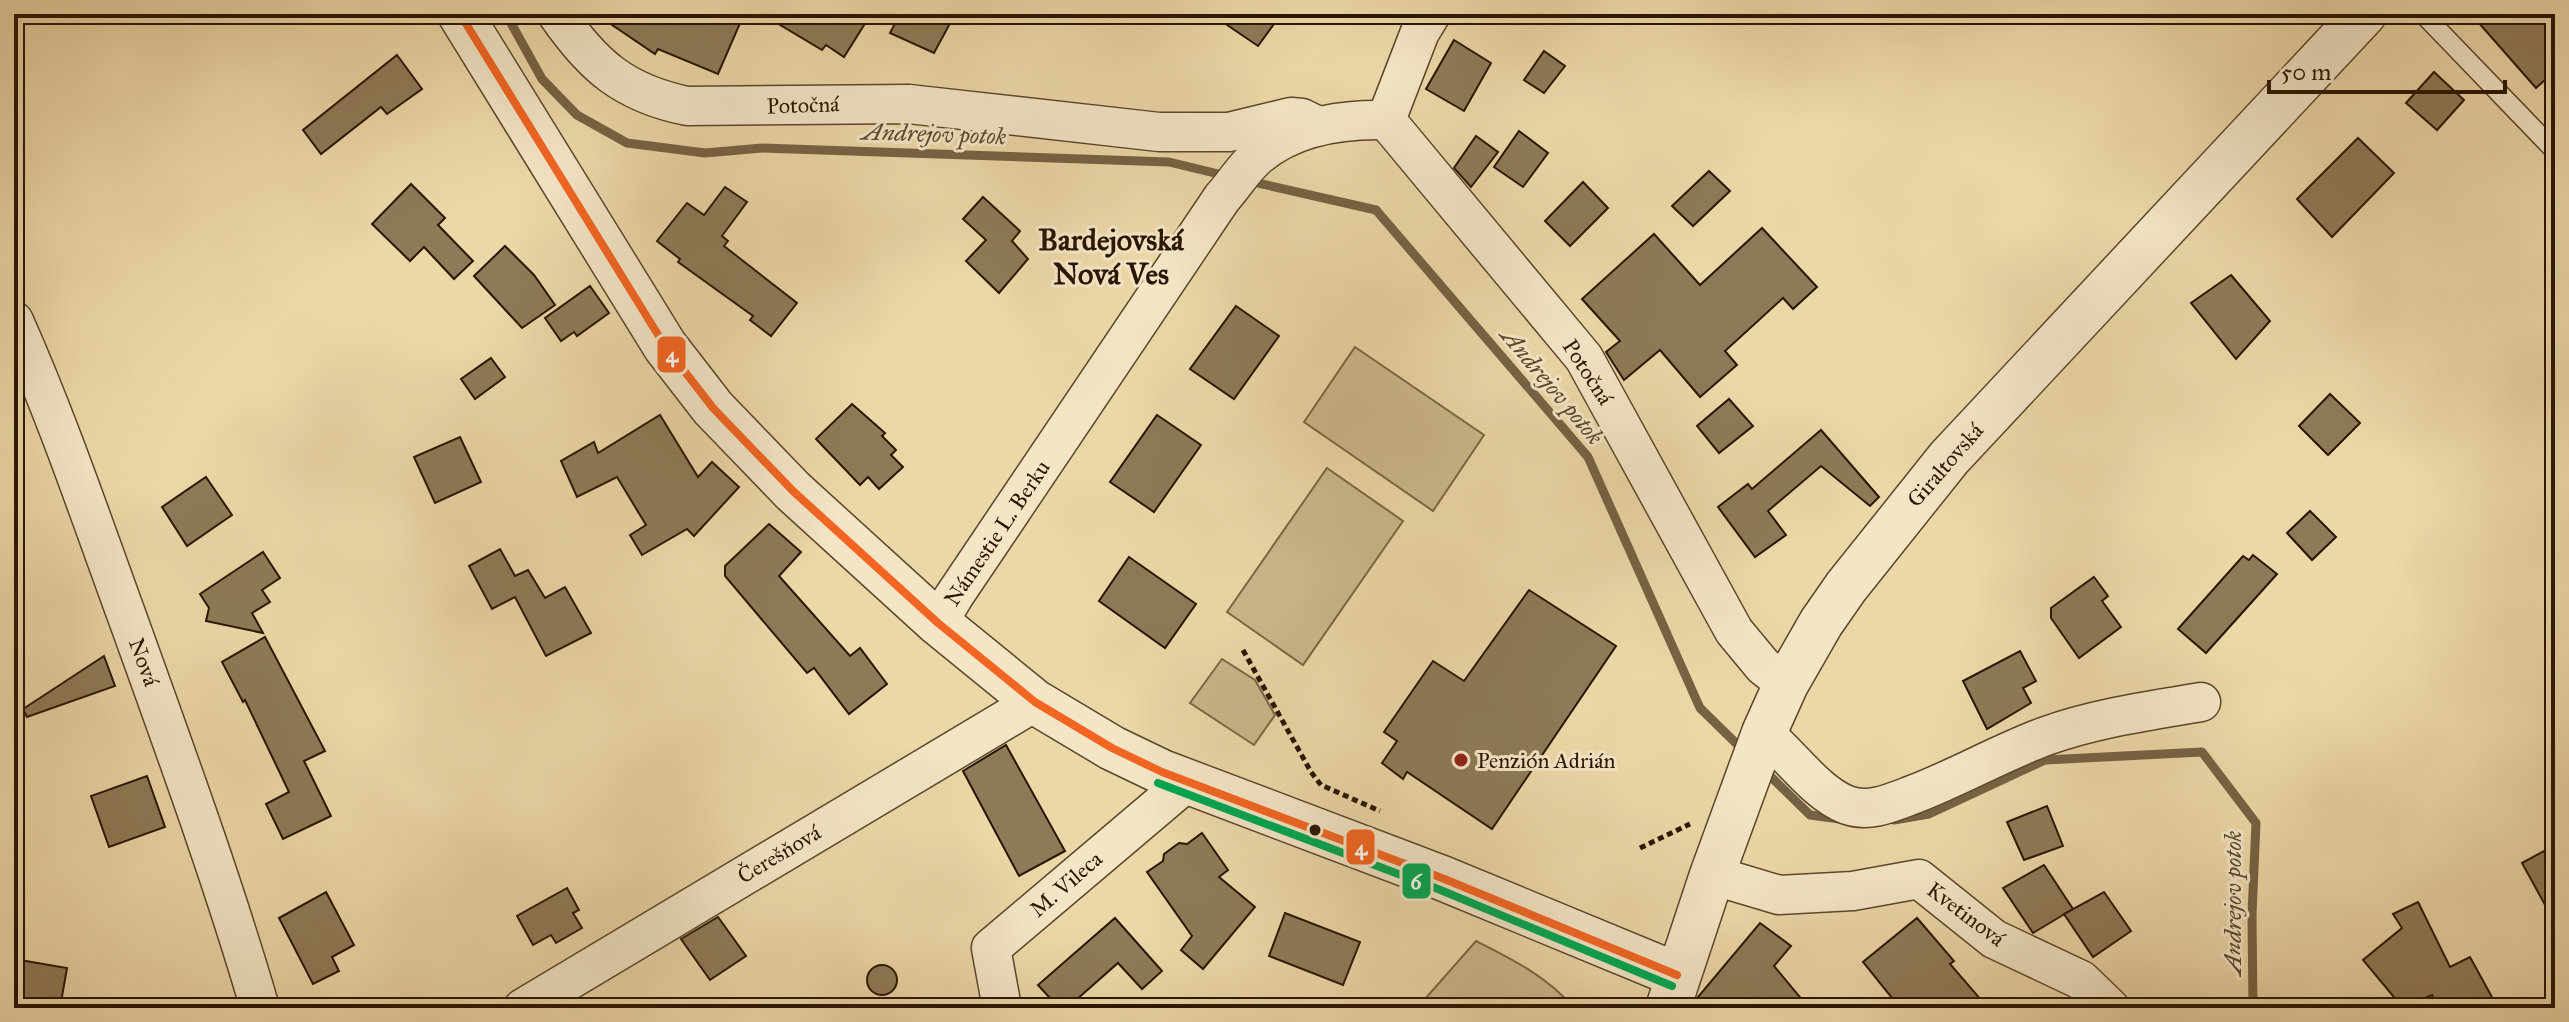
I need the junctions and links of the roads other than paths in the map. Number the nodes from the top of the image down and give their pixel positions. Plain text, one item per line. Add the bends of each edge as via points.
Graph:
1 (460, 14) edge
2 (557, 14) edge
3 (1431, 14) edge
4 (2364, 14) edge
5 (2423, 14) edge
6 (1386, 120) junction
7 (1318, 126) junction
8 (2555, 151) edge
9 (14, 321) edge
10 (938, 623) junction
11 (1786, 684) junction
12 (1035, 702) junction
13 (2201, 702) dead end
14 (1764, 733) junction
15 (1187, 782) junction
16 (1712, 875) junction
17 (1673, 992) edge
18 (260, 1008) edge
19 (523, 1008) edge
20 (1002, 1008) edge
21 (2110, 1008) edge

1 - 10 street via 657,334 713,408 793,491
2 - 7 street, Potočná via 575,41 626,85 654,99 687,106 909,104 1159,132 1229,132 1291,117
3 - 6 street
4 - 11 street, Giraltovská via 1949,458 1846,587
5 - 8 lane
6 - 7 street, Námestie L. Berku
6 - 11 street, Potočná via 1584,358 1734,631
7 - 10 street, Námestie L. Berku via 1259,155 1222,198
9 - 18 street, Nová via 47,395 156,697
10 - 12 street, Námestie L. Berku
11 - 14 street, Giraltovská
12 - 15 street, Námestie L. Berku via 1112,748
12 - 19 street, Čerešňová
13 - 14 street via 2121,715 2045,736 1922,791 1866,808 1828,794
14 - 16 street, Giraltovská via 1717,818
15 - 17 street, Námestie L. Berku via 1454,883
15 - 20 street, M. Vileca via 991,948
16 - 17 street, Giraltovská
16 - 21 street, Kvetinová via 1779,895 1853,891 1919,879 1994,939 2081,980

